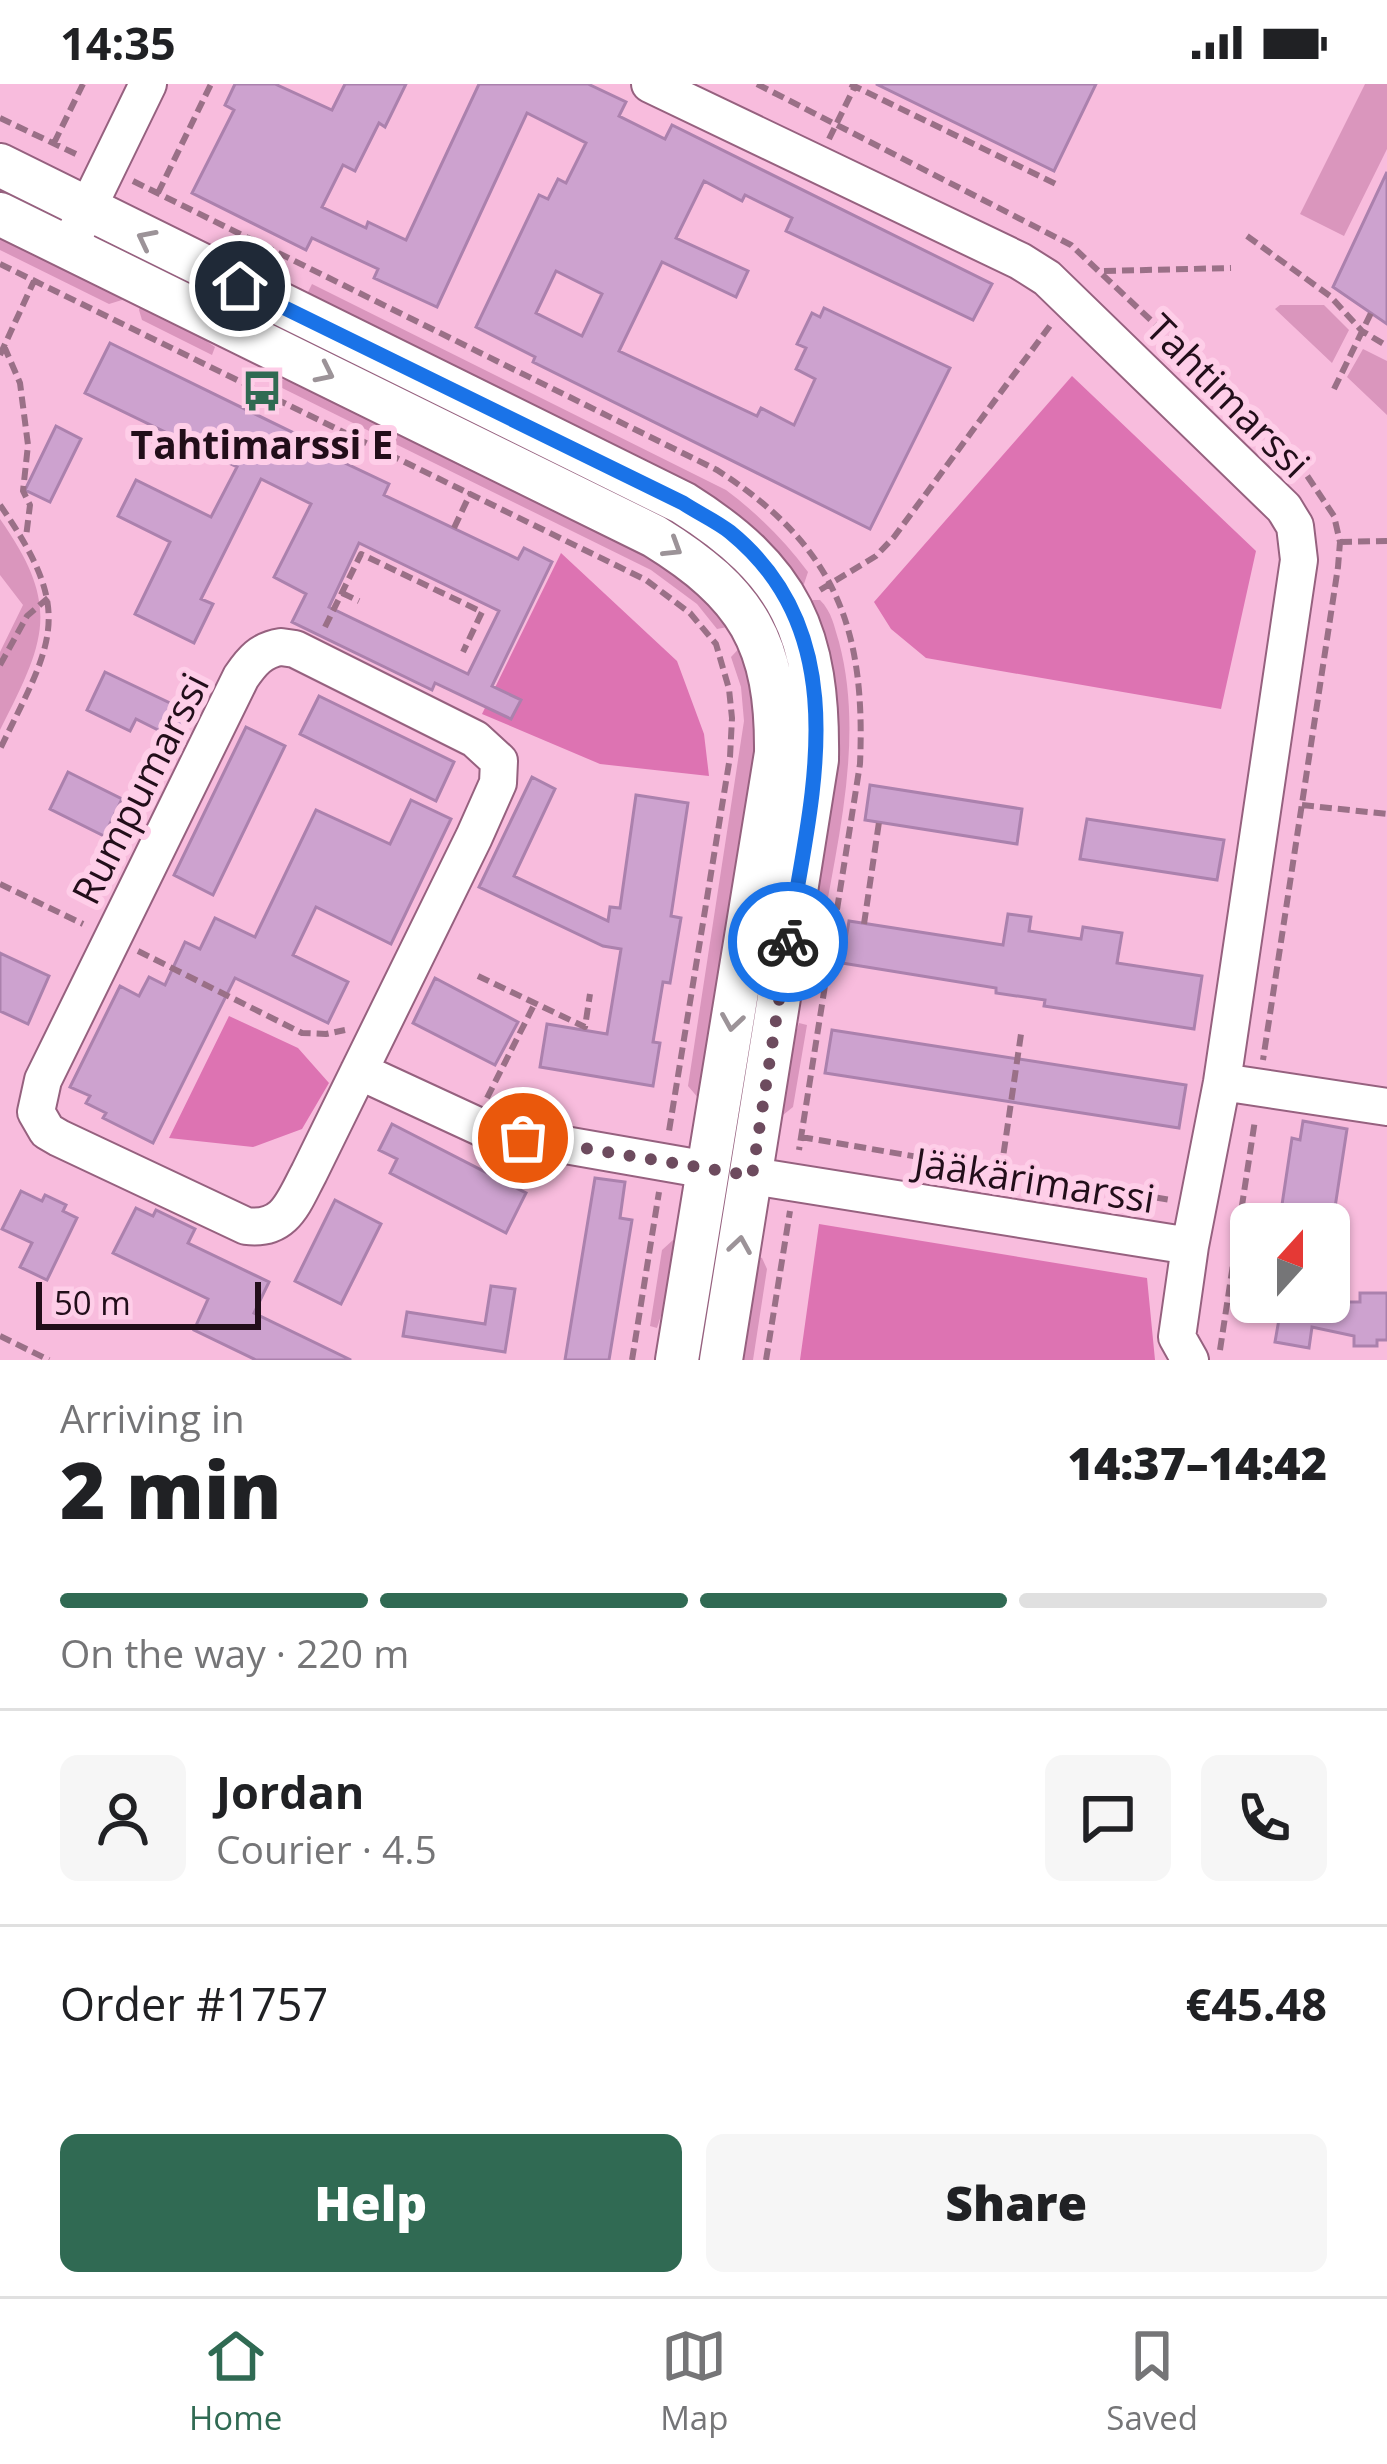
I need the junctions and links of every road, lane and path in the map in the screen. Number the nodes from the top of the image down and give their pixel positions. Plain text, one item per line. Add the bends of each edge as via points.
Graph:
1 (83, 84) edge
2 (148, 84) edge
3 (211, 84) edge
4 (650, 84) edge
5 (757, 84) edge
6 (853, 85) edge
7 (0, 118) edge
8 (836, 124) junction
9 (817, 164) junction
10 (0, 166) edge
11 (1060, 186) dead end
12 (158, 193) dead end
13 (180, 204) dead end
14 (87, 209) junction
15 (0, 214) edge
16 (1247, 236) dead end
17 (69, 248) junction
18 (0, 263) edge
19 (1231, 268) dead end
20 (1102, 272) junction
21 (34, 281) junction
22 (1073, 300) junction
23 (1371, 313) dead end
24 (1362, 331) junction
25 (4, 346) junction
26 (1387, 346) edge
27 (0, 355) edge
28 (1334, 389) dead end
29 (471, 492) junction
30 (0, 505) edge
31 (454, 528) dead end
32 (25, 541) junction
33 (1387, 541) edge
34 (1340, 542) junction
35 (342, 593) junction
36 (48, 598) junction
37 (359, 601) dead end
38 (463, 652) dead end
39 (310, 657) junction
40 (0, 665) edge
41 (0, 749) edge
42 (1303, 805) junction
43 (1387, 814) edge
44 (880, 822) dead end
45 (0, 884) edge
46 (864, 924) dead end
47 (111, 938) junction
48 (478, 976) dead end
49 (590, 994) dead end
50 (534, 1005) junction
51 (380, 1025) junction
52 (1022, 1034) dead end
53 (359, 1071) junction
54 (1222, 1082) junction
55 (1259, 1088) junction
56 (484, 1104) dead end
57 (1387, 1107) edge
58 (802, 1137) dead end
59 (663, 1164) junction
60 (708, 1170) junction
61 (1000, 1171) junction
62 (752, 1176) junction
63 (794, 1182) junction
64 (1197, 1204) junction
65 (1190, 1246) junction
66 (0, 1336) edge
67 (49, 1360) edge
68 (632, 1360) edge
69 (677, 1360) edge
70 (721, 1360) edge
71 (766, 1360) edge
72 (1190, 1360) edge
73 (1219, 1360) edge

1 - 7 path via 54,143
2 - 14 street
3 - 12 path
4 - 9 street, Tahtimarssi
5 - 8 path
6 - 8 path
6 - 11 path
8 - 9 path
8 - 20 path via 1040,226
9 - 22 street, Tahtimarssi via 1020,261
10 - 14 street
13 - 22 path via 717,470 787,523 832,585 895,537 1036,339
14 - 17 street
62 -> 14 street via 817,760 818,708 805,639 766,570 730,532 683,503
15 - 17 street
16 - 24 path via 1330,296
17 -> 60 street via 654,536 730,592 772,680 776,753
18 - 21 path
19 - 20 path
20 - 22 path
20 - 34 path via 1292,453 1334,516
21 - 25 path
21 - 29 path
22 - 54 street, Tahtimarssi via 1284,508 1299,542
23 - 24 path
24 - 26 path
24 - 28 path
25 - 27 path
25 - 32 path via 20,382 28,446
29 - 31 path
29 - 59 path via 670,595 716,644 724,671 730,757
30 - 32 path
32 - 36 path
33 - 34 path
34 - 42 path
35 - 37 path
35 - 38 path via 361,554 428,582 482,612
35 - 39 path
36 - 40 path via 27,616
36 - 41 path via 46,650
39 - 47 street, Rumpumarssi via 281,647 253,660
39 - 51 street, Rumpumarssi via 475,740 499,761 493,796
42 - 43 path
42 - 55 path
44 - 46 path
45 - 47 path
47 - 51 path via 302,1033 369,1019
47 - 53 street, Rumpumarssi via 38,1097 38,1121 59,1138 246,1226 273,1226 290,1209
48 - 50 path
49 - 50 path via 585,1027
50 - 56 path
51 - 53 street, Rumpumarssi
52 - 61 path
53 - 59 street via 491,1132
54 - 55 street
54 - 64 street, Tahtimarssi
55 - 57 street
55 - 73 path
58 - 61 path
59 - 60 street
59 - 68 path
60 - 62 street
60 - 69 street
61 - 64 path
62 - 63 street, Jääkärimarssi
70 -> 62 street
63 - 65 street, Jääkärimarssi
63 - 71 path
64 - 65 street, Tahtimarssi
65 - 72 street, Jääkärimarssi via 1178,1336
66 - 67 path

